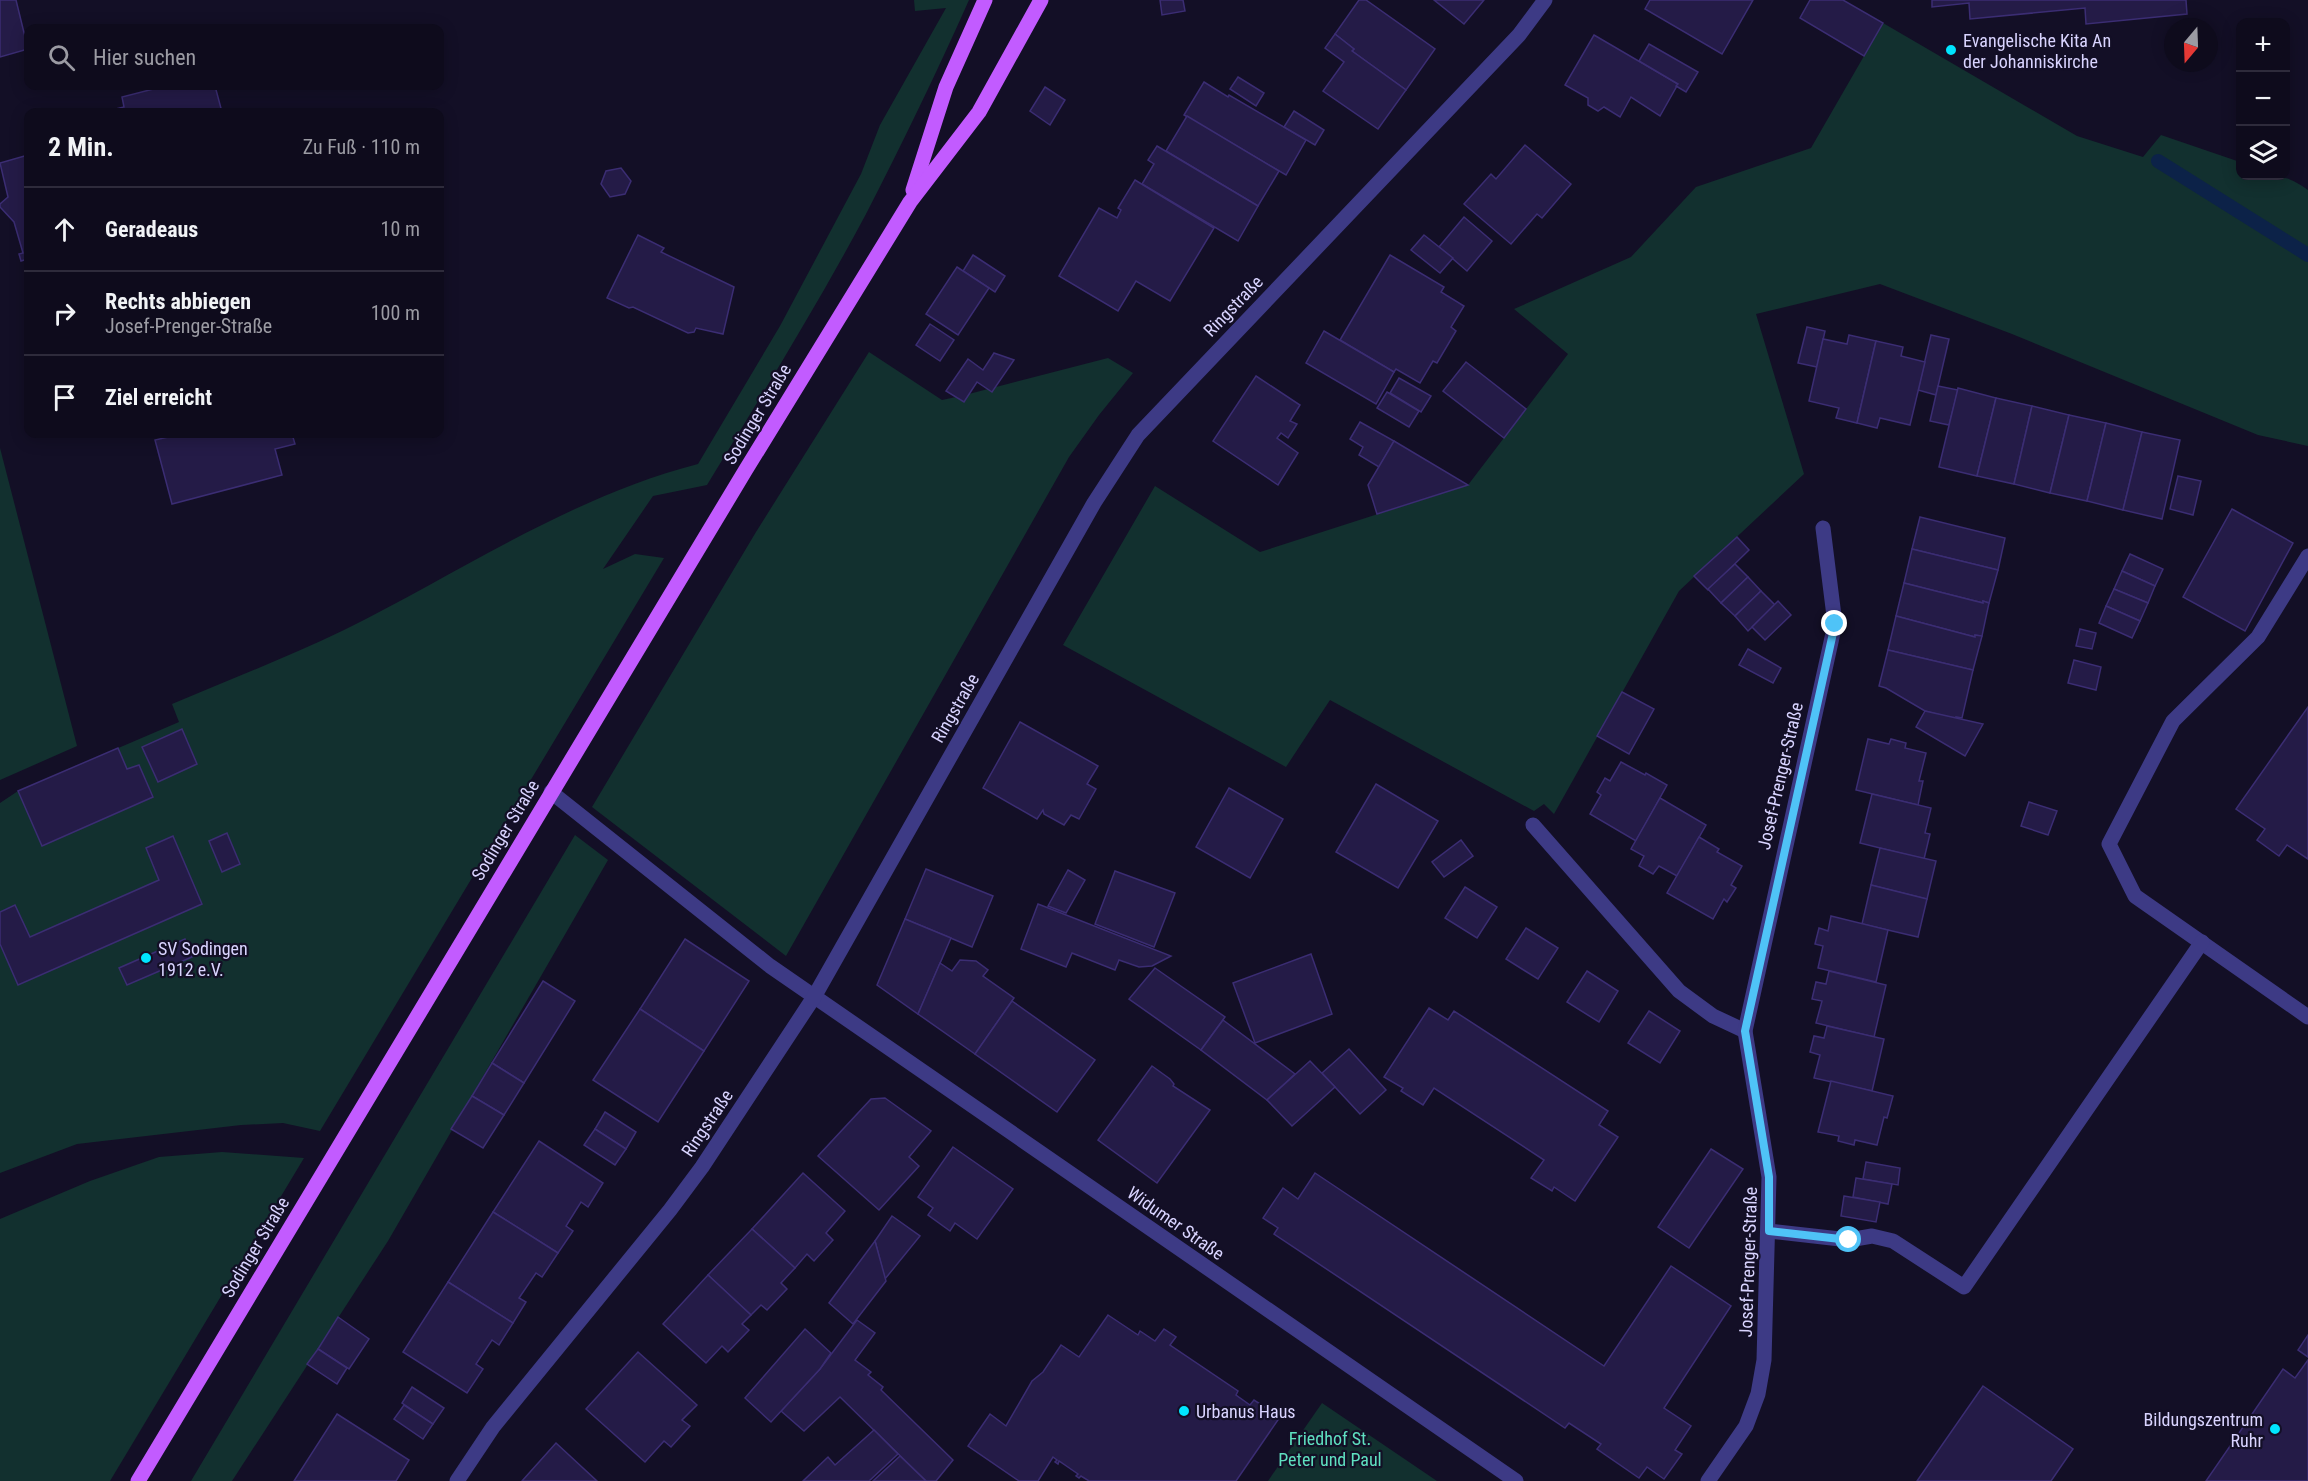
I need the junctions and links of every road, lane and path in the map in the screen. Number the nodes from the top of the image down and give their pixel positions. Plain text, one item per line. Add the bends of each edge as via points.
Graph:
1 (985, 0) edge
2 (1041, 0) edge
3 (1545, 0) edge
4 (910, 202) junction
5 (1823, 528) dead end
6 (2308, 556) edge
7 (551, 792) junction
8 (1533, 825) dead end
9 (2202, 942) junction
10 (814, 997) junction
11 (2308, 1017) edge
12 (1745, 1031) junction
13 (1769, 1231) junction
14 (138, 1481) edge
15 (457, 1481) edge
16 (1516, 1481) edge
17 (1708, 1481) edge

1 - 4 main road, Sodinger Straße via 946,87
2 - 4 main road, Sodinger Straße via 979,112
3 - 10 street, Ringstraße via 1519,35 1138,435 1094,503
4 - 7 main road, Sodinger Straße
5 - 12 street, Josef-Prenger-Straße via 1835,624
6 - 9 street via 2258,637 2173,721 2109,844 2135,896
7 - 10 street, Widumer Straße
7 - 14 main road, Sodinger Straße
8 - 12 street via 1679,991 1713,1016
9 - 11 street
9 - 13 street via 1964,1287 1893,1241 1872,1236 1849,1240
10 - 15 street, Ringstraße via 670,1210 493,1427
10 - 16 street, Widumer Straße
12 - 13 street, Josef-Prenger-Straße via 1769,1177
13 - 17 street, Josef-Prenger-Straße via 1764,1360 1758,1394 1746,1426

